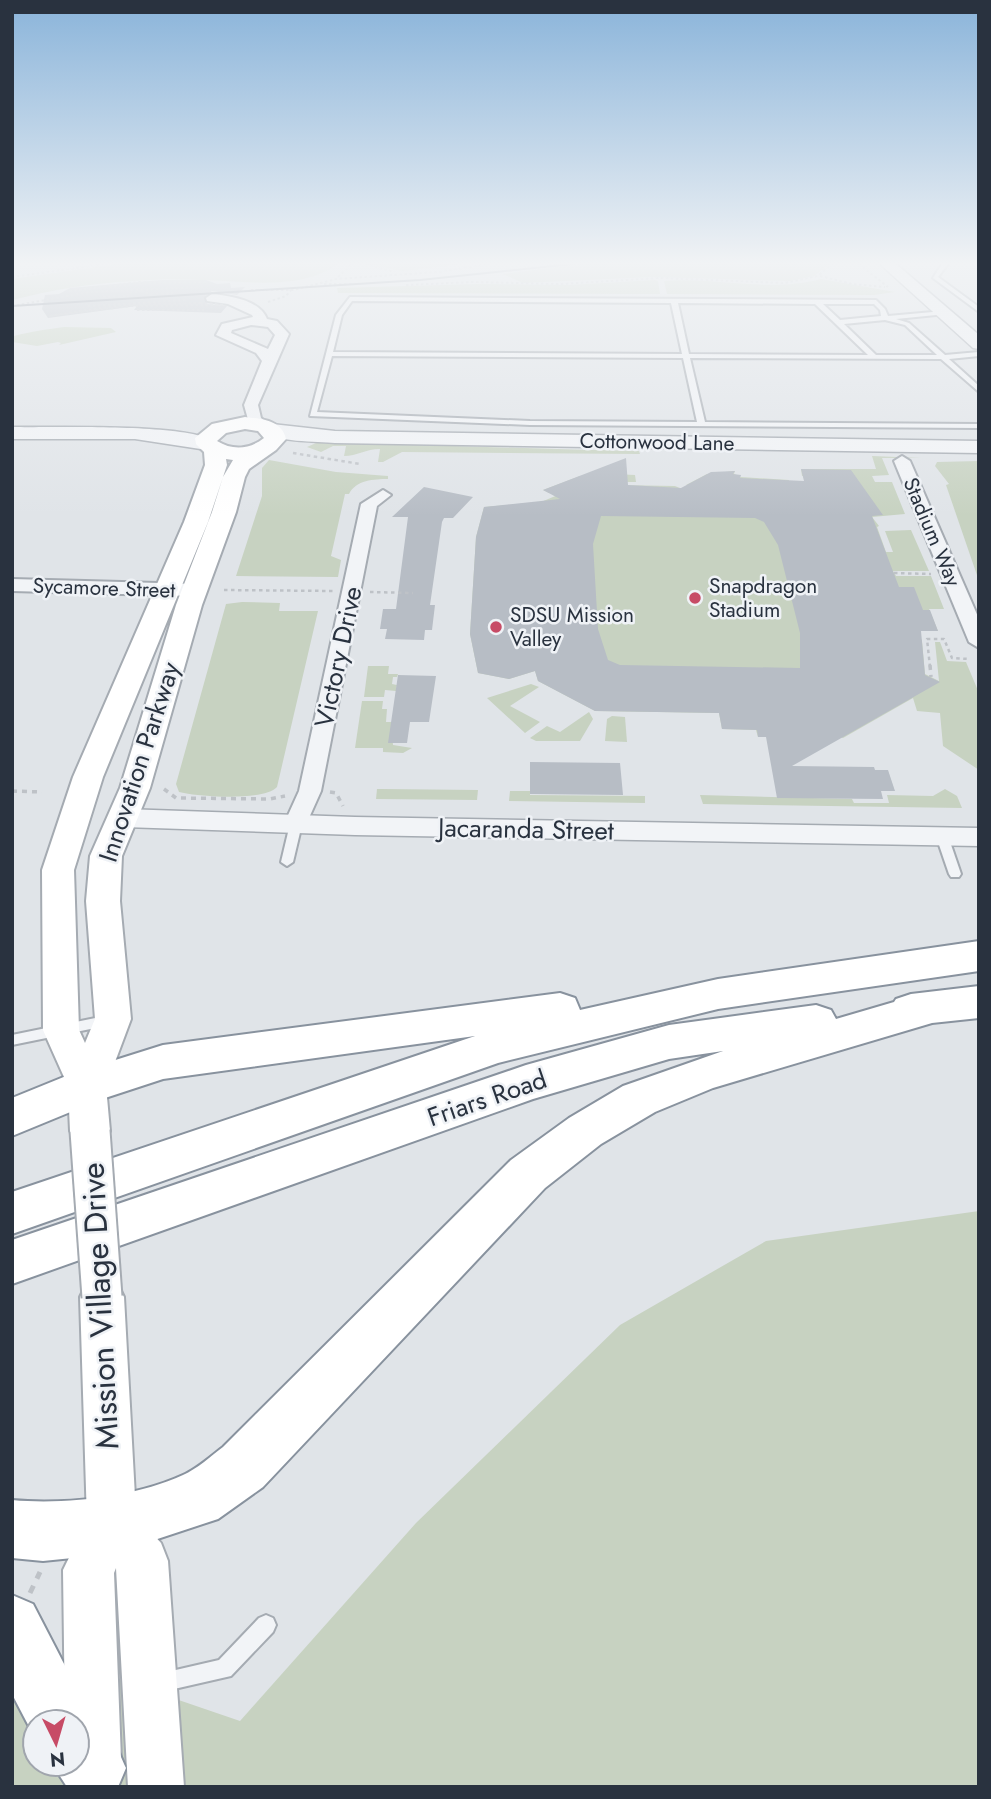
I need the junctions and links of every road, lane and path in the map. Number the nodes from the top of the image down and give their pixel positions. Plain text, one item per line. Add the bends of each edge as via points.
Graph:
1 (256, 348) edge
2 (275, 348) edge
3 (330, 348) edge
4 (685, 348) edge
5 (865, 348) edge
6 (934, 348) edge
7 (328, 354) junction
8 (979, 354) edge
9 (687, 356) junction
10 (875, 357) junction
11 (944, 357) junction
12 (269, 361) junction
13 (979, 390) edge
14 (251, 405) junction
15 (702, 425) junction
16 (979, 426) edge
17 (884, 427) junction
18 (12, 433) edge
19 (216, 437) junction
20 (265, 438) junction
21 (979, 447) edge
22 (897, 453) junction
23 (310, 457) dead end
24 (360, 464) dead end
25 (383, 495) dead end
26 (894, 573) dead end
27 (934, 574) dead end
28 (12, 585) edge
29 (181, 590) junction
30 (224, 590) dead end
31 (338, 591) dead end
32 (361, 592) dead end
33 (413, 593) dead end
34 (974, 622) edge
35 (979, 642) edge
36 (969, 659) dead end
37 (931, 677) dead end
38 (164, 789) dead end
39 (12, 791) edge
40 (324, 791) dead end
41 (42, 792) dead end
42 (270, 799) dead end
43 (348, 809) dead end
44 (73, 817) junction
45 (124, 818) junction
46 (296, 824) junction
47 (942, 836) junction
48 (979, 837) edge
49 (287, 862) dead end
50 (955, 874) dead end
51 (979, 956) edge
52 (718, 994) junction
53 (958, 1004) edge
54 (113, 1019) junction
55 (61, 1030) junction
56 (12, 1040) edge
57 (88, 1086) junction
58 (12, 1118) edge
59 (12, 1213) edge
60 (12, 1262) edge
61 (113, 1525) junction
62 (32, 1547) edge
63 (21, 1609) edge
64 (266, 1625) dead end
65 (150, 1684) junction
66 (51, 1708) edge
67 (83, 1708) edge
68 (156, 1787) edge

1 - 12 street
2 - 12 street
3 - 7 lane
4 - 9 lane
5 - 10 lane
6 - 11 lane
7 - 9 lane
7 - 15 lane via 313,414
8 - 11 lane
9 - 10 lane
9 - 15 lane
10 - 11 lane
11 - 13 lane
12 - 14 street
14 - 19 street
14 - 20 street
15 - 17 lane
16 - 17 lane
17 - 22 lane
18 - 19 street
19 - 20 main road via 241,423
19 - 20 main road via 234,453
19 - 29 main road, Innovation Parkway via 214,473
20 - 22 street, Cottonwood Lane
20 - 29 main road, Innovation Parkway via 239,466 224,512
21 - 22 street, Cottonwood Lane
22 - 34 street, Stadium Way
23 - 24 path
25 - 46 street, Victory Drive via 369,504 310,791
26 - 27 path
28 - 29 street, Sycamore Street
29 - 44 main road, Innovation Parkway
29 - 45 main road, Innovation Parkway
30 - 31 path
32 - 33 path
34 - 35 street, Stadium Way
36 - 37 path via 952,658 944,639 928,639
38 - 42 path via 176,798
39 - 41 path
40 - 43 path via 336,793
44 - 45 main road, Jacaranda Street
44 - 55 main road, Innovation Parkway via 56,887
45 - 46 street, Jacaranda Street
45 - 54 main road, Innovation Parkway via 106,856 103,878
46 - 47 street, Jacaranda Street
46 - 49 lane
47 - 48 street, Jacaranda Street
47 - 50 lane
51 - 52 highway, Friars Road
52 - 57 highway via 584,1005 265,1046 163,1062
52 - 59 highway, Friars Road via 494,1047
53 - 60 highway, Friars Road via 669,1042 526,1083
53 - 61 highway via 702,1074 639,1099 585,1131 528,1174 243,1467 198,1499
54 - 55 lane
54 - 57 main road, Innovation Parkway
55 - 56 lane
55 - 57 main road, Innovation Parkway
57 - 58 highway
57 - 61 main road, Mission Village Drive, bridge
61 - 62 highway via 43,1532
61 - 65 main road via 143,1561
61 - 67 main road via 88,1570
62 - 63 path via 41,1569
63 - 66 highway
64 - 65 lane via 224,1670
65 - 68 main road

